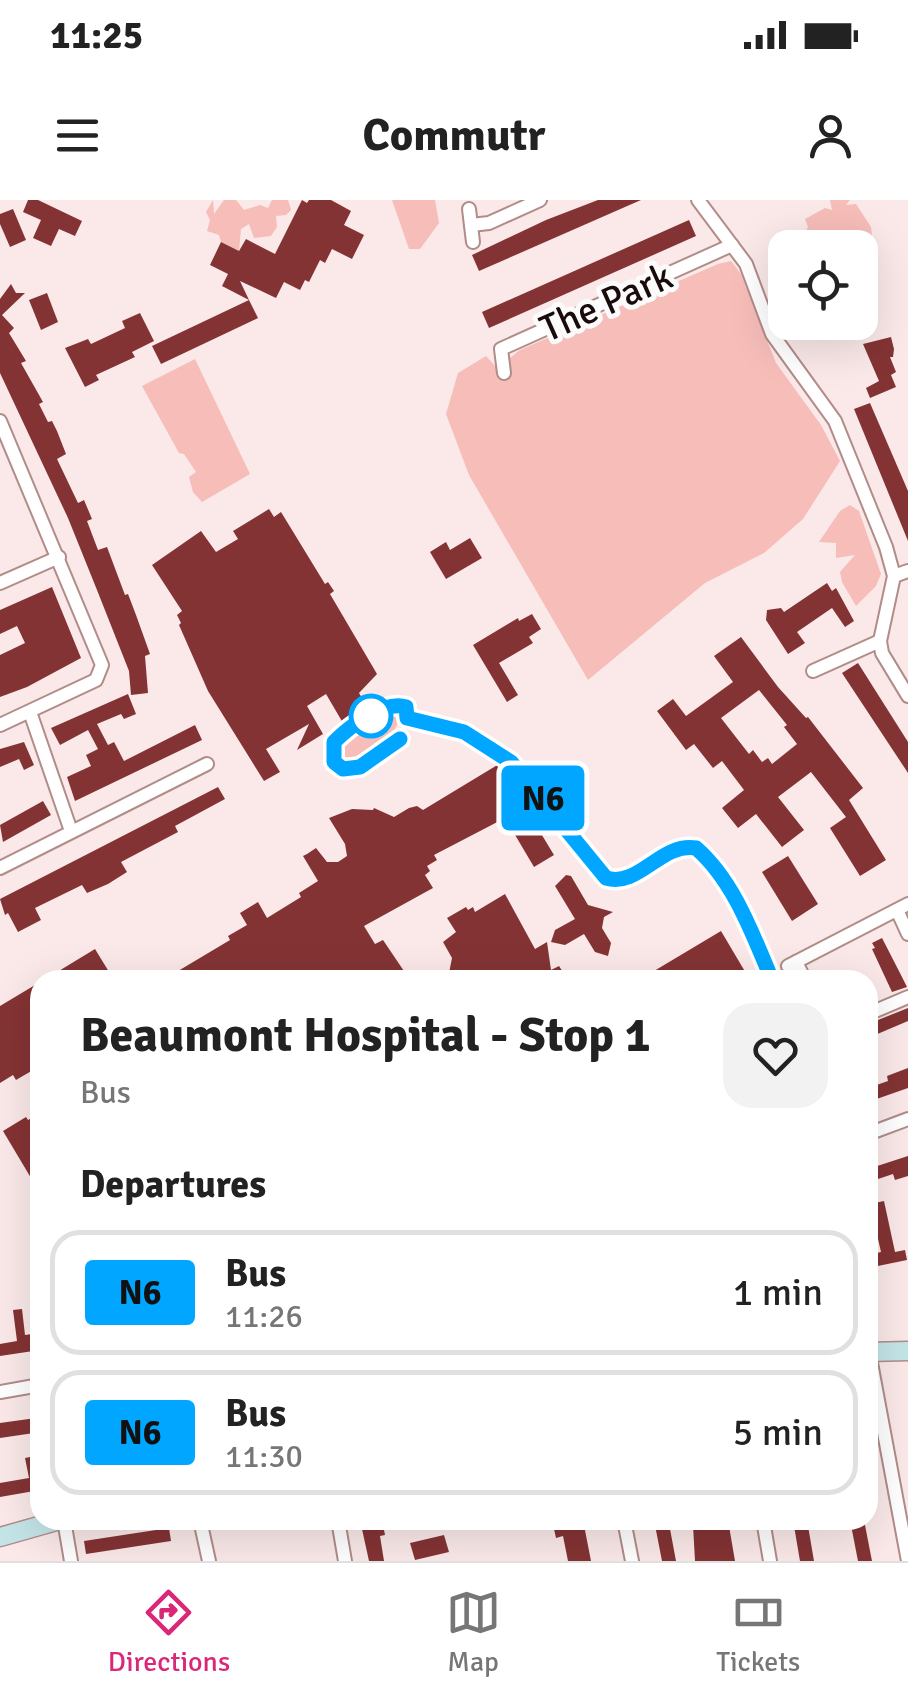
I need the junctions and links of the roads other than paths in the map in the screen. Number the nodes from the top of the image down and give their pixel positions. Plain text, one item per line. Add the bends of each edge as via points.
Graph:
1 (540, 200) edge
2 (698, 200) edge
3 (469, 209) dead end
4 (471, 225) junction
5 (474, 242) dead end
6 (732, 244) junction
7 (504, 373) dead end
8 (0, 421) edge
9 (5, 448) edge
10 (59, 557) junction
11 (908, 572) edge
12 (894, 576) junction
13 (0, 583) edge
14 (880, 641) junction
15 (813, 671) dead end
16 (908, 696) edge
17 (30, 712) junction
18 (0, 726) edge
19 (207, 764) dead end
20 (71, 831) junction
21 (0, 868) edge
22 (902, 907) edge
23 (908, 934) edge
24 (797, 970) edge
25 (908, 997) edge
26 (878, 1010) edge
27 (908, 1119) edge
28 (878, 1130) edge
29 (908, 1350) edge
30 (878, 1352) edge
31 (30, 1387) edge
32 (0, 1392) edge
33 (878, 1404) edge
34 (30, 1529) edge
35 (64, 1530) edge
36 (202, 1530) edge
37 (340, 1530) edge
38 (626, 1530) edge
39 (764, 1530) edge
40 (0, 1537) edge
41 (908, 1560) edge
42 (71, 1561) edge
43 (209, 1561) edge
44 (345, 1561) edge
45 (632, 1561) edge
46 (770, 1561) edge

1 - 4 street
2 - 6 street
3 - 4 street
4 - 5 street
6 - 7 street, The Park via 501,349
6 - 12 street via 772,334 835,422
8 - 9 street
9 - 10 street
10 - 13 street
10 - 17 street via 102,666 96,680
11 - 12 street
12 - 14 street
14 - 15 street
14 - 16 street
17 - 18 street
17 - 20 street
19 - 20 street
20 - 21 street
22 - 23 street
22 - 24 street via 792,964
25 - 26 street
27 - 28 street
29 - 30 street
31 - 32 street
33 - 41 street
34 - 40 street
35 - 42 street
36 - 43 street
37 - 44 street
38 - 45 street
39 - 46 street

